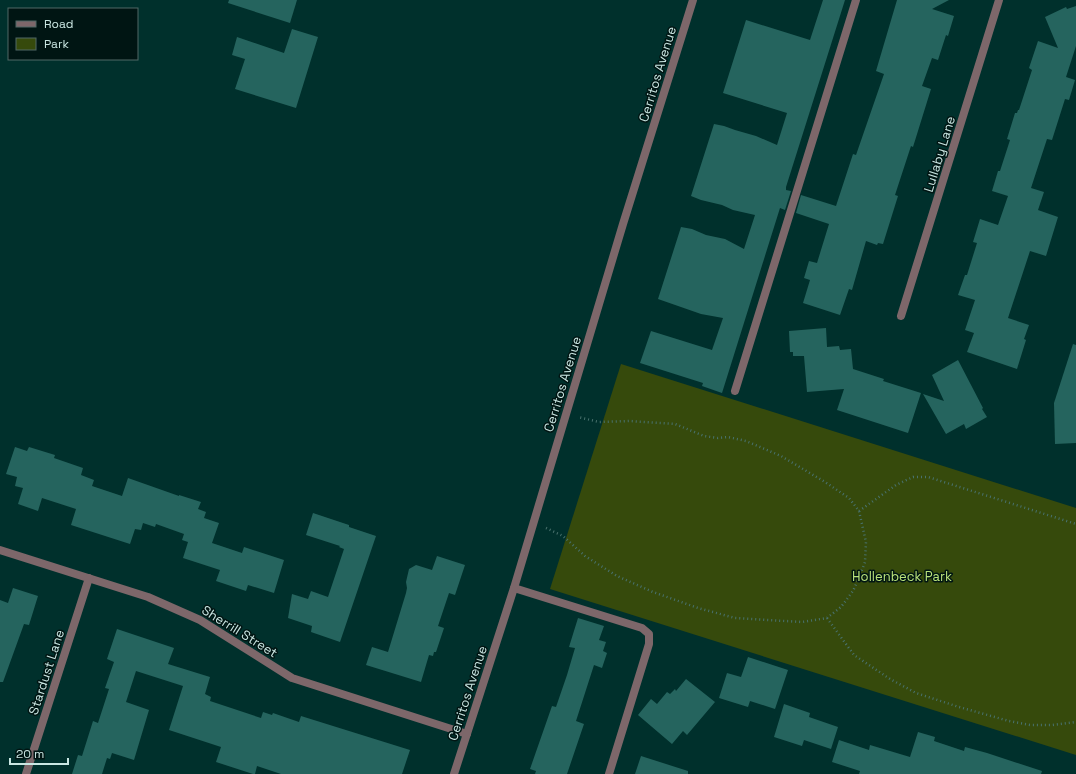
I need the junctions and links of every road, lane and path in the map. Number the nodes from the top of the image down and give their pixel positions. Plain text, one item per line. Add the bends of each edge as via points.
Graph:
1 (693, 0) edge
2 (856, 0) edge
3 (999, 0) edge
4 (901, 316) dead end
5 (735, 391) dead end
6 (566, 413) junction
7 (859, 511) junction
8 (533, 522) junction
9 (1076, 524) edge
10 (0, 550) edge
11 (88, 578) junction
12 (514, 588) junction
13 (827, 618) junction
14 (1076, 722) edge
15 (467, 734) junction
16 (26, 774) edge
17 (454, 774) edge
18 (609, 774) edge

1 - 6 street, Cerritos Avenue via 622,224
2 - 5 street
3 - 4 street, Lullaby Lane
6 - 7 path via 599,422 675,424 704,436 728,437 746,442 781,456 825,482 849,498
6 - 8 street, Cerritos Avenue
7 - 9 path via 896,485 913,477 928,477
7 - 13 path via 866,542 865,562 853,591
8 - 12 street, Cerritos Avenue
8 - 13 path via 563,536 585,556 617,576 698,608 742,619 802,622
10 - 11 street, Sherrill Street
11 - 15 street, Sherrill Street via 148,596 200,620 292,678
11 - 16 street, Stardust Lane
12 - 15 street, Cerritos Avenue
12 - 18 street via 642,628 649,634 649,644
13 - 14 path via 854,655 916,693 1030,725 1052,726
15 - 17 street, Cerritos Avenue

